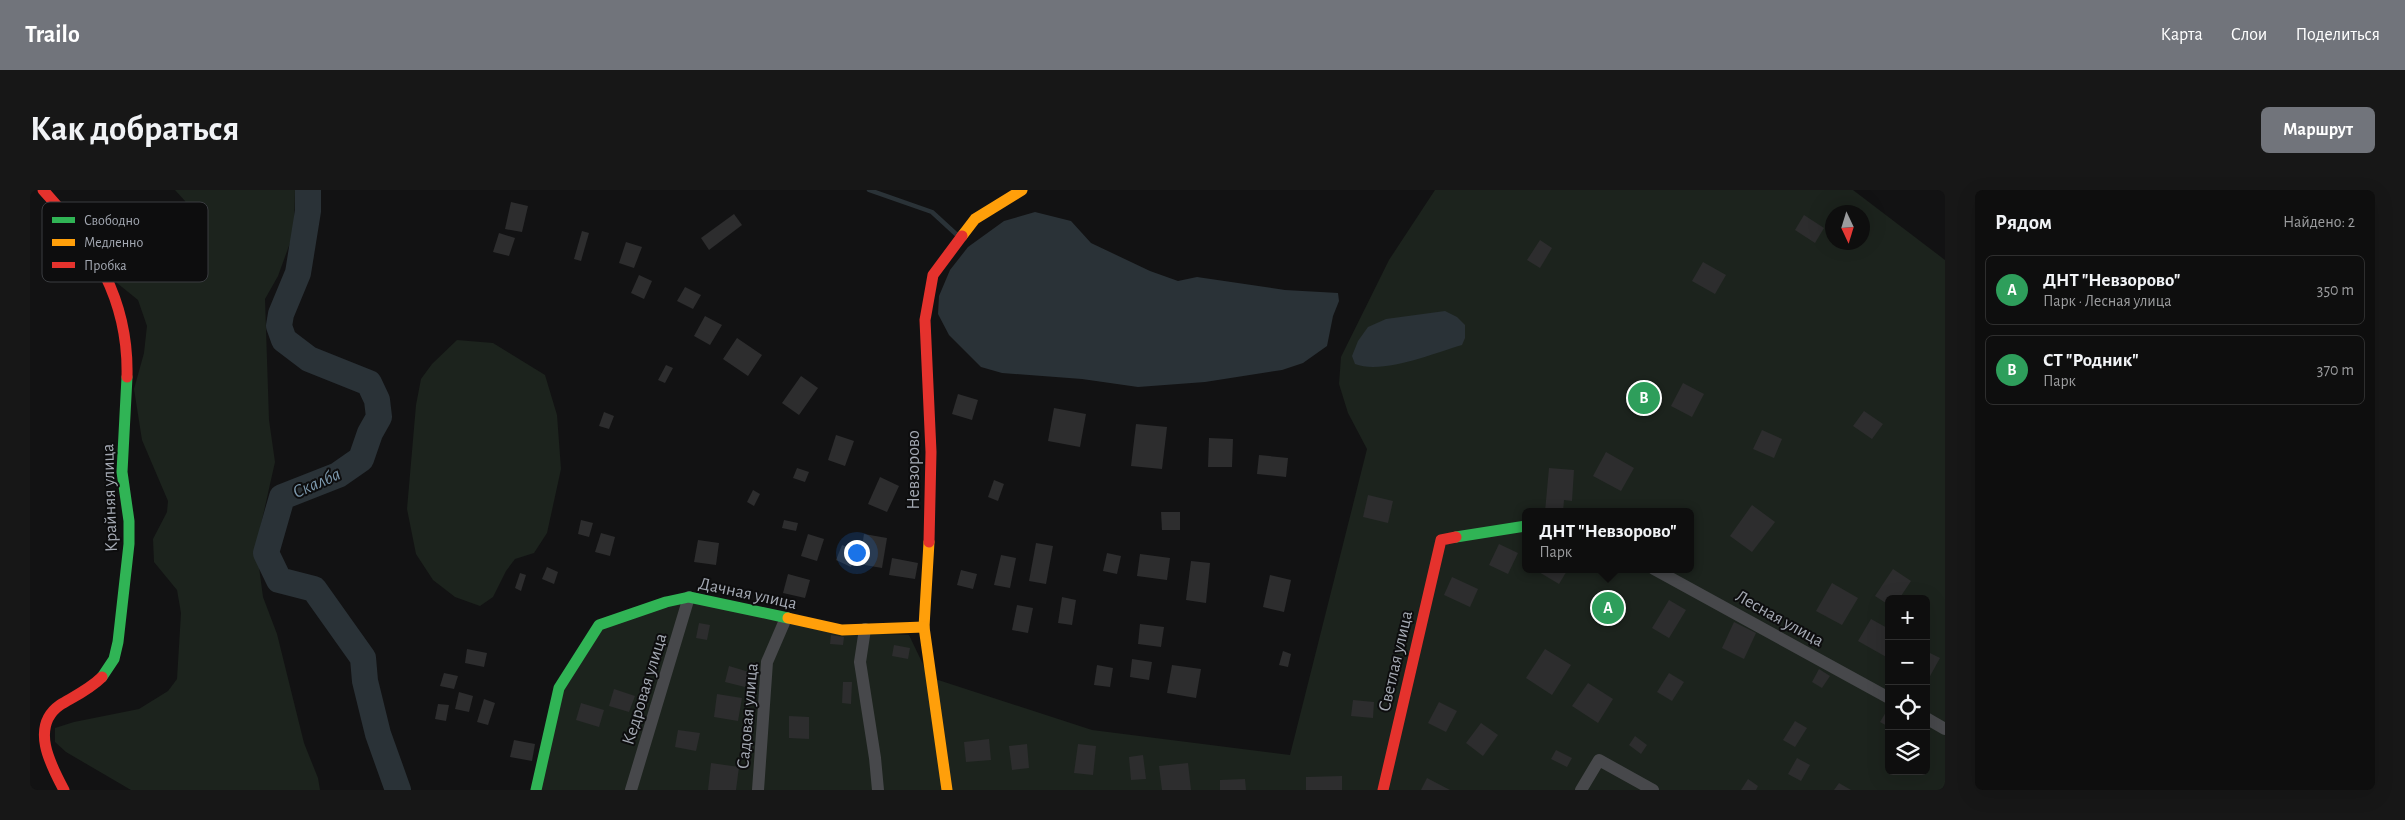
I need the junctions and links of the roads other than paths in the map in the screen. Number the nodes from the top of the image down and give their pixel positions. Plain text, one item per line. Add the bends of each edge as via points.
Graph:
1 (43, 190) edge
2 (1022, 190) edge
3 (55, 202) edge
4 (109, 282) edge
5 (1522, 527) edge
6 (1661, 573) edge
7 (689, 597) junction
8 (786, 618) junction
9 (924, 627) junction
10 (864, 629) junction
11 (1885, 696) edge
12 (1930, 720) edge
13 (1945, 729) edge
14 (64, 790) edge
15 (536, 790) edge
16 (631, 790) edge
17 (758, 790) edge
18 (878, 790) edge
19 (948, 790) edge
20 (1383, 790) edge
21 (1581, 790) edge
22 (1653, 790) edge

1 - 3 street, Крайняя улица
2 - 9 street, Невзорово via 974,219 933,275 925,320 931,452
4 - 14 street, Крайняя улица via 122,315 126,345 122,474 130,526 130,554 114,660 105,676 90,689 57,705 47,716 42,729 43,743
5 - 20 street, Светлая улица via 1441,540
6 - 11 street, Лесная улица
7 - 8 street, Дачная улица
7 - 15 street, Дачная улица via 598,625 559,688
7 - 16 street, Кедровая улица
8 - 10 street, Дачная улица via 842,630
8 - 17 street, Садовая улица via 767,662
9 - 10 street, Дачная улица
9 - 19 street, Невзорово
10 - 18 street via 860,662
12 - 13 street
21 - 22 street via 1599,760

